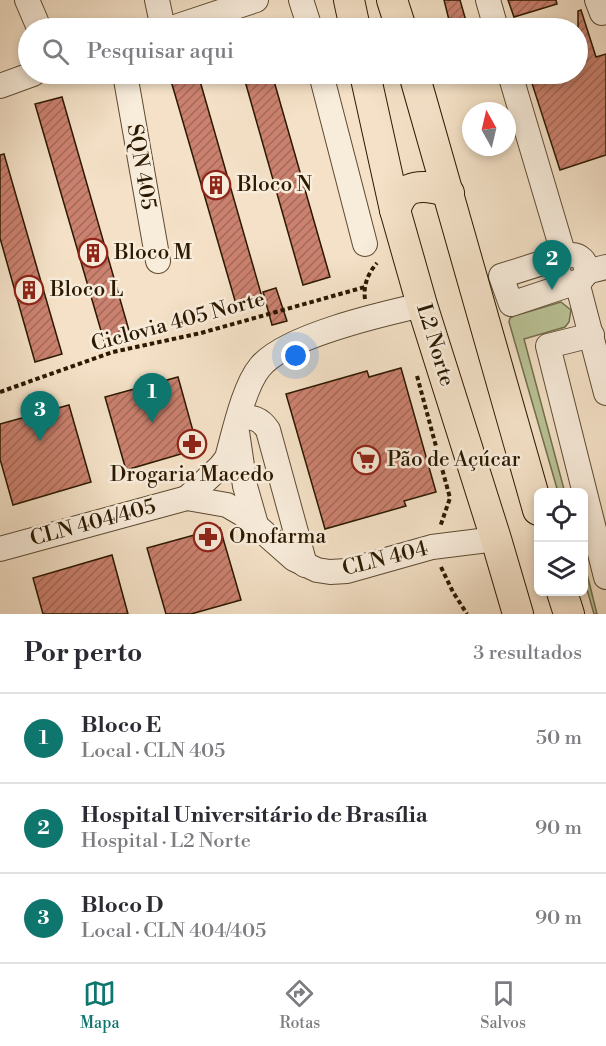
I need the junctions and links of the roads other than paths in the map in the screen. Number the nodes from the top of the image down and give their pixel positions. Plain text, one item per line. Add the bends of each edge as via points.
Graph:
1 (27, 0) edge
2 (157, 0) edge
3 (256, 0) edge
4 (301, 0) edge
5 (349, 0) edge
6 (392, 0) edge
7 (488, 0) edge
8 (35, 18) edge
9 (161, 18) edge
10 (202, 18) edge
11 (307, 18) edge
12 (353, 18) edge
13 (397, 18) edge
14 (493, 18) edge
15 (18, 79) edge
16 (126, 84) edge
17 (324, 84) edge
18 (367, 84) edge
19 (417, 84) edge
20 (513, 84) edge
21 (0, 86) edge
22 (449, 193) junction
23 (395, 210) junction
24 (365, 244) dead end
25 (564, 256) junction
26 (158, 261) dead end
27 (590, 273) edge
28 (506, 291) junction
29 (477, 300) junction
30 (422, 305) junction
31 (592, 335) junction
32 (606, 393) edge
33 (237, 422) junction
34 (534, 496) edge
35 (187, 498) junction
36 (258, 528) junction
37 (496, 539) junction
38 (0, 549) edge
39 (305, 565) junction
40 (606, 577) edge
41 (564, 596) edge
42 (518, 614) edge
43 (569, 614) edge

1 - 8 street
2 - 9 street
3 - 10 street
4 - 11 street
5 - 12 main road
6 - 13 main road
7 - 14 street
15 - 21 street
16 - 26 street, SQN 405
17 - 24 street
18 - 23 main road, L2 Norte
19 - 22 main road
20 - 25 street
22 - 23 main road via 430,186 409,191
22 - 29 main road
23 - 30 main road, L2 Norte
25 - 27 street via 578,256
25 - 28 street via 501,276
27 - 28 street via 511,304
27 - 31 street
28 - 29 street
29 - 34 main road
30 - 33 street via 369,318 278,351 252,379
30 - 37 main road, L2 Norte
31 - 32 street
31 - 40 street via 548,346
33 - 35 street via 227,458
33 - 36 street via 245,486
33 - 39 street via 252,417 268,430
35 - 36 street, CLN 404 via 227,505
35 - 38 street, CLN 404/405
36 - 39 street, CLN 404
37 - 39 street, CLN 404 via 432,547 347,571 330,572
37 - 42 main road, L2 Norte
41 - 43 main road

